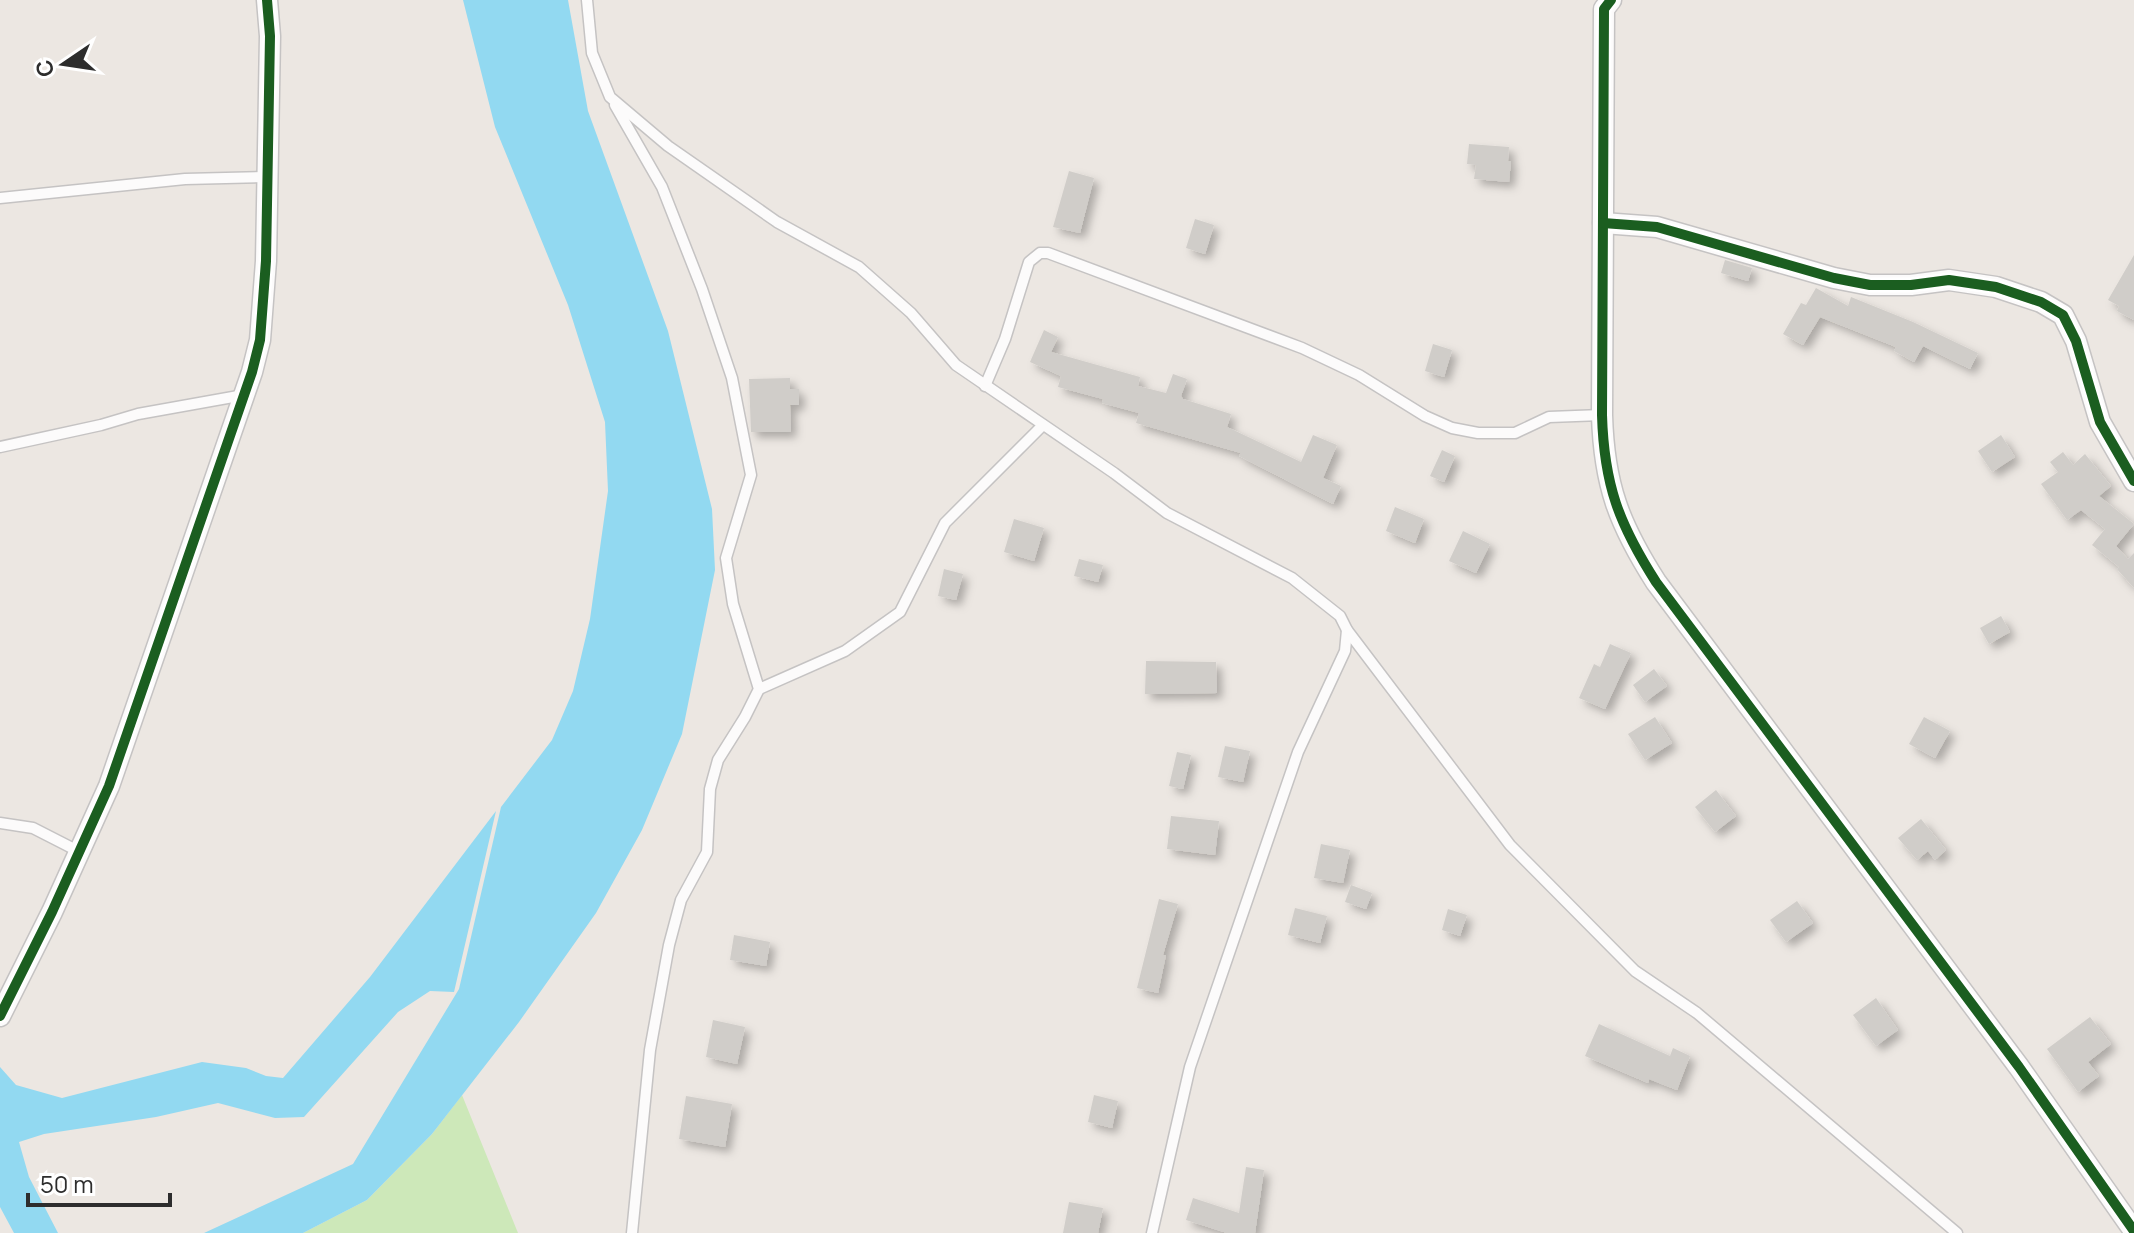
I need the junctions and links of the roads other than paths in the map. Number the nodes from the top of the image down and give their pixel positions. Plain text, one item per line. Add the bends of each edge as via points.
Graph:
1 (267, 0) edge
2 (587, 0) edge
3 (1603, 3) edge
4 (610, 97) junction
5 (267, 177) junction
6 (0, 198) edge
7 (1603, 223) junction
8 (985, 386) junction
9 (244, 395) junction
10 (1602, 415) junction
11 (1043, 425) junction
12 (0, 447) edge
13 (2134, 481) edge
14 (1347, 630) junction
15 (759, 689) junction
16 (0, 823) edge
17 (80, 852) junction
18 (0, 1016) edge
19 (2134, 1231) edge
20 (632, 1233) edge
21 (1152, 1233) edge
22 (1957, 1233) edge

1 - 5 street
2 - 4 lane via 592,53
3 - 7 street
4 - 8 lane via 668,146 765,214 859,267 911,313 956,365
4 - 15 lane via 662,187 732,378 751,475 726,558 733,604
5 - 6 lane via 185,179
5 - 9 street via 260,340
7 - 10 street
7 - 13 street via 1670,230 1870,285 1949,280 1996,287 2041,302 2063,315 2100,422
8 - 10 lane via 1029,262 1048,253 1302,348 1452,428 1515,433 1549,417
8 - 11 lane
9 - 12 lane
9 - 17 street via 109,786
10 - 19 street via 1605,470 1613,500 1656,582 2019,1067
11 - 14 lane via 1167,513 1292,578 1340,616
11 - 15 lane via 945,523 900,612 845,651
14 - 21 lane via 1345,651 1298,752 1190,1067
14 - 22 lane via 1510,845 1635,971 1697,1013
15 - 20 lane via 718,760 710,789 707,852 681,900 669,945 650,1050
16 - 17 lane via 33,828
17 - 18 street

